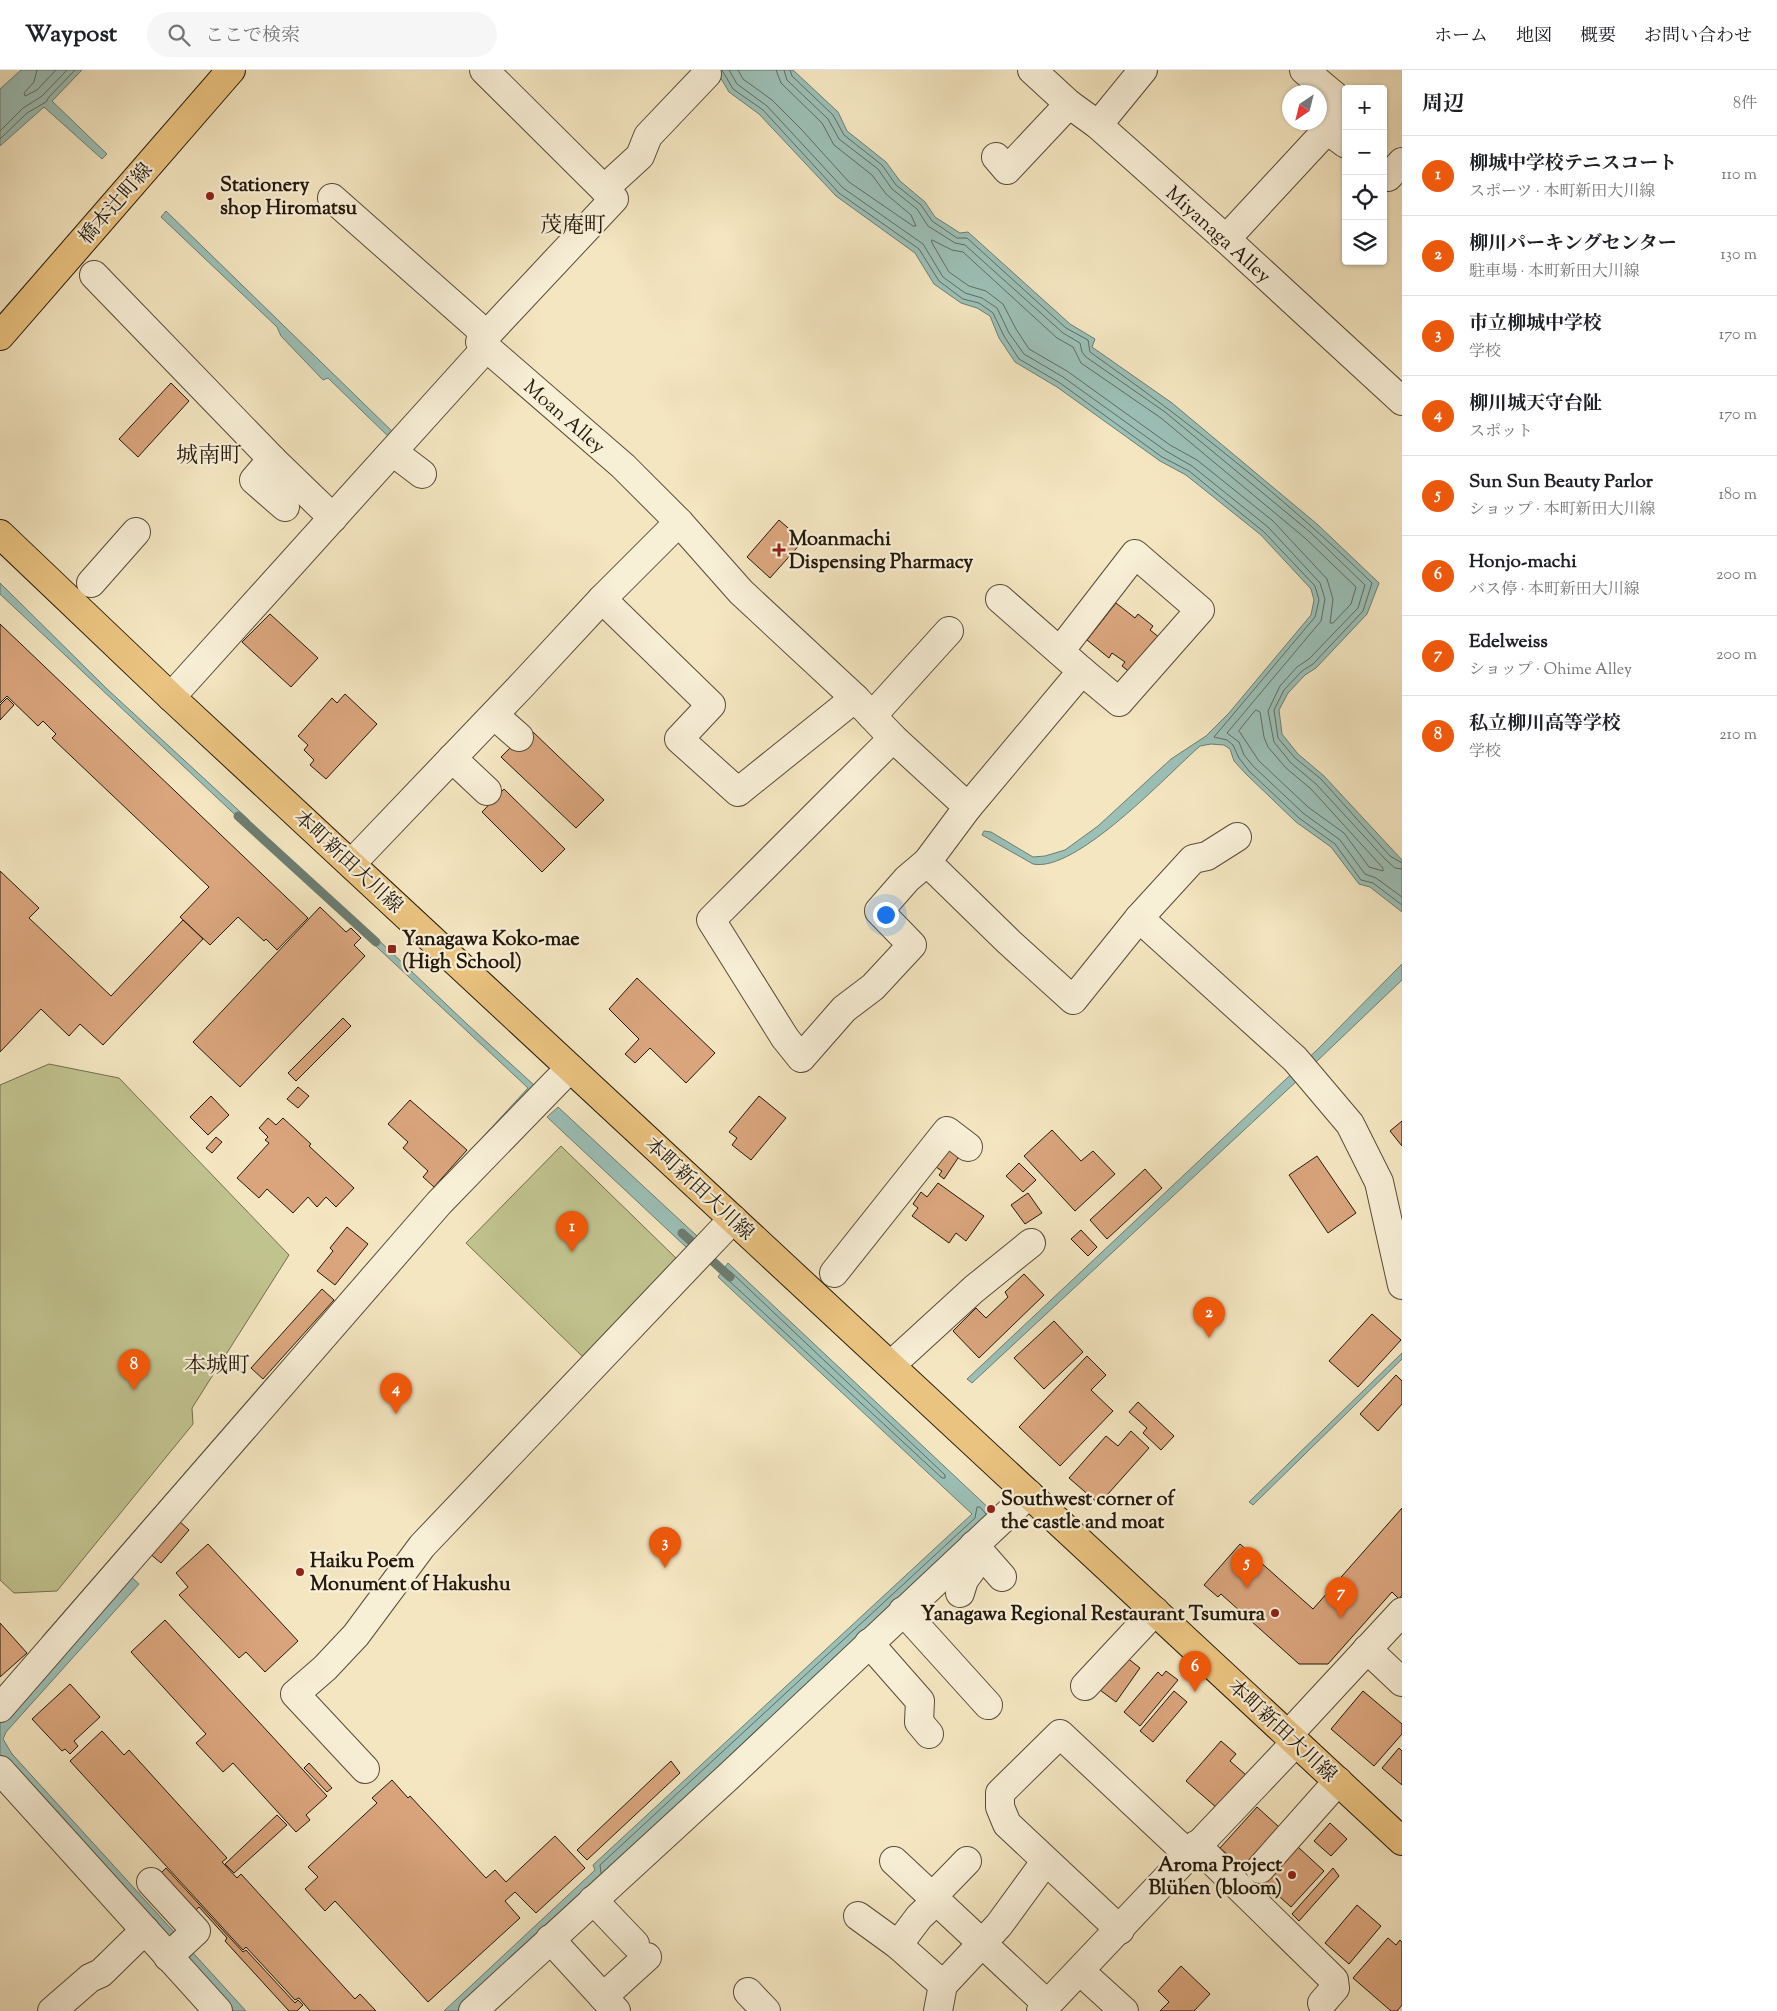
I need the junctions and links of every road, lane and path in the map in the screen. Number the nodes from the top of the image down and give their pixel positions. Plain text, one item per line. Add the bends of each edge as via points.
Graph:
1 (231, 70) edge
2 (484, 70) edge
3 (1032, 70) edge
4 (1143, 70) edge
5 (1304, 70) edge
6 (707, 74) dead end
7 (1069, 104) junction
8 (1098, 125) junction
9 (1336, 137) edge
10 (996, 157) dead end
11 (609, 194) junction
12 (332, 198) dead end
13 (1226, 239) junction
14 (94, 274) dead end
15 (0, 336) edge
16 (484, 342) junction
17 (444, 373) dead end
18 (1402, 401) edge
19 (393, 452) junction
20 (272, 459) junction
21 (422, 474) dead end
22 (285, 507) dead end
23 (333, 518) junction
24 (679, 522) junction
25 (136, 532) dead end
26 (0, 534) edge
27 (91, 583) dead end
28 (602, 599) junction
29 (1000, 599) dead end
30 (949, 631) dead end
31 (1060, 651) junction
32 (1082, 671) junction
33 (171, 697) junction
34 (863, 707) junction
35 (494, 715) junction
36 (519, 737) dead end
37 (892, 738) junction
38 (452, 758) junction
39 (487, 791) dead end
40 (968, 807) junction
41 (1237, 837) dead end
42 (927, 862) junction
43 (352, 863) junction
44 (1139, 918) junction
45 (570, 1068) junction
46 (968, 1147) dead end
47 (733, 1219) junction
48 (1031, 1244) dead end
49 (834, 1273) dead end
50 (1402, 1285) edge
51 (890, 1365) junction
52 (1029, 1494) junction
53 (978, 1550) junction
54 (1002, 1577) dead end
55 (960, 1593) dead end
56 (903, 1611) junction
57 (1155, 1611) junction
58 (1402, 1612) edge
59 (869, 1643) junction
60 (1367, 1650) junction
61 (1402, 1682) edge
62 (1085, 1686) dead end
63 (988, 1705) dead end
64 (0, 1708) edge
65 (930, 1734) dead end
66 (1292, 1738) junction
67 (365, 1769) dead end
68 (0, 1770) edge
69 (1338, 1781) junction
70 (1402, 1841) edge
71 (1192, 1850) junction
72 (894, 1861) dead end
73 (967, 1861) dead end
74 (1045, 1862) junction
75 (1260, 1869) dead end
76 (151, 1882) dead end
77 (932, 1895) junction
78 (593, 1900) junction
79 (858, 1916) dead end
80 (145, 1930) junction
81 (1120, 1930) junction
82 (982, 1942) junction
83 (544, 1945) junction
84 (898, 1945) junction
85 (177, 1949) junction
86 (1080, 1971) junction
87 (940, 1998) edge
88 (1322, 2003) dead end
89 (609, 2007) edge
90 (1044, 2008) edge
91 (52, 2011) edge
92 (218, 2011) edge
93 (473, 2011) edge
94 (1124, 2011) edge

1 - 15 main road, 橋本辻町線
2 - 11 street
3 - 7 street, Miyanaga Alley
4 - 8 street
5 - 9 street via 1342,102
6 - 11 street via 648,136 640,156
7 - 8 street, Miyanaga Alley
7 - 10 street via 1007,170
8 - 13 street, Miyanaga Alley
9 - 13 street
11 - 16 street
12 - 16 street, Moan Alley
13 - 18 street, Miyanaga Alley
14 - 20 street
16 - 17 street
16 - 19 street
16 - 24 street, Moan Alley via 623,466
19 - 21 street
19 - 23 street
20 - 22 street via 254,480
20 - 23 street
23 - 33 street
24 - 28 street
24 - 34 street, Moan Alley via 741,592
25 - 27 street
26 - 33 main road, 本町新田大川線
28 - 34 street via 711,705 679,739 738,792
28 - 35 street
29 - 31 street
30 - 34 street
31 - 32 street
31 - 32 street via 1135,554 1200,610 1119,702
32 - 40 street
33 - 43 main road, 本町新田大川線
34 - 37 street, Moan Alley
35 - 36 street
35 - 38 street
37 - 40 street, Moan Alley
37 - 42 street via 711,920 785,1038 802,1058 844,1009 873,987 912,945 879,911
38 - 39 street
38 - 43 street
40 - 42 street
41 - 44 street via 1207,856 1193,859
42 - 44 street via 1074,1000
43 - 45 main road, 本町新田大川線
44 - 50 street via 1295,1059 1350,1124 1379,1182
45 - 47 main road, 本町新田大川線
45 - 64 street via 439,1204
46 - 49 street via 947,1131
47 - 51 main road, 本町新田大川線
47 - 67 street via 422,1546 356,1635 295,1694
48 - 51 street via 974,1289
51 - 52 main road, 本町新田大川線
52 - 53 street
52 - 57 main road, 本町新田大川線
53 - 54 street
53 - 55 street
53 - 56 street
56 - 59 street
56 - 63 street
57 - 62 street
57 - 66 main road, 本町新田大川線
58 - 60 street
59 - 65 street via 920,1701 919,1722
59 - 78 street via 728,1778
60 - 61 street
60 - 66 street
66 - 69 main road, 本町新田大川線
66 - 71 street
68 - 80 street
69 - 70 main road, 本町新田大川線
69 - 75 street
71 - 74 street via 1060,1734 1000,1793 1000,1807 1007,1824
71 - 81 street
71 - 88 street via 1334,1980 1335,1988
72 - 77 street
73 - 77 street
74 - 81 street
74 - 82 street via 999,1925
76 - 85 street via 196,1931
77 - 82 street
77 - 84 street
78 - 83 street
78 - 89 street via 641,1951
79 - 84 street
80 - 85 street
80 - 91 street via 101,1973 90,1978
81 - 86 street
82 - 87 street
82 - 90 street
83 - 89 street
83 - 93 street
84 - 87 street
85 - 92 street
86 - 90 street
86 - 94 street

